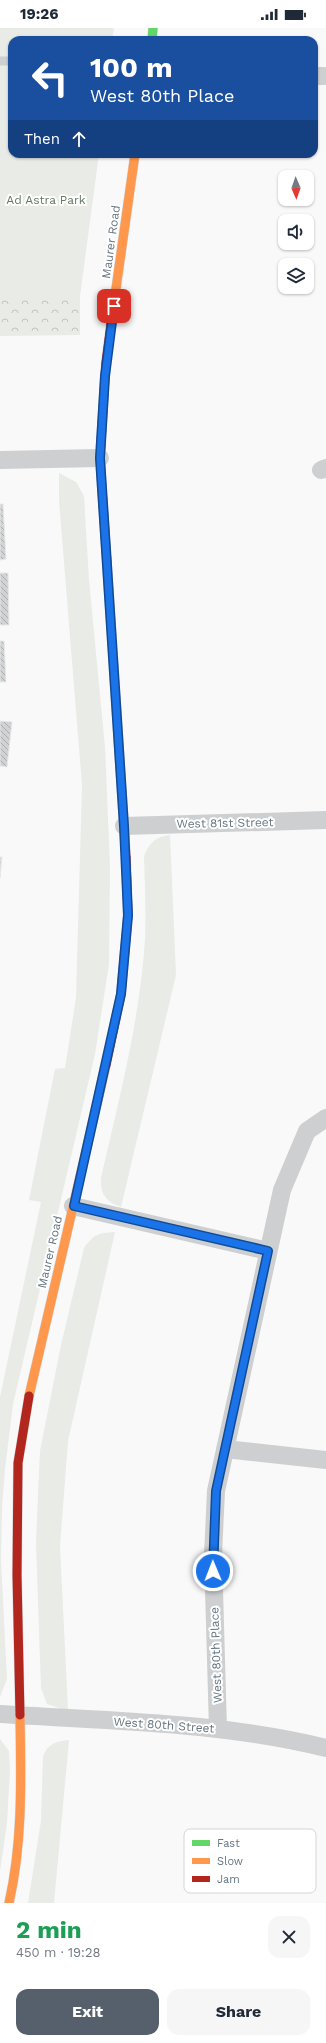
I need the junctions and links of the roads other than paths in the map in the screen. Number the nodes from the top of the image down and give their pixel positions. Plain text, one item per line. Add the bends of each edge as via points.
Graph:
1 (134, 158) edge
2 (100, 458) junction
3 (0, 460) edge
4 (326, 820) edge
5 (124, 826) junction
6 (326, 1118) edge
7 (74, 1206) junction
8 (268, 1251) junction
9 (225, 1449) junction
10 (326, 1460) edge
11 (0, 1714) edge
12 (21, 1715) junction
13 (218, 1729) junction
14 (326, 1748) edge
15 (9, 1903) edge

1 - 2 street, Maurer Road via 106,362
2 - 3 street
2 - 5 street, Maurer Road
4 - 5 street, West 81st Street
5 - 7 street, Maurer Road via 128,915 121,994
6 - 8 street, West 80th Place via 307,1131 282,1190
7 - 8 street
7 - 12 street, Maurer Road via 30,1390 18,1464 17,1575
8 - 9 street, West 80th Place
9 - 10 street
9 - 13 street, West 80th Place via 216,1491 213,1555
11 - 12 street, West 80th Street
12 - 13 street, West 80th Street
12 - 15 street, Maurer Road via 22,1804 15,1877
13 - 14 street, West 80th Street via 294,1740

